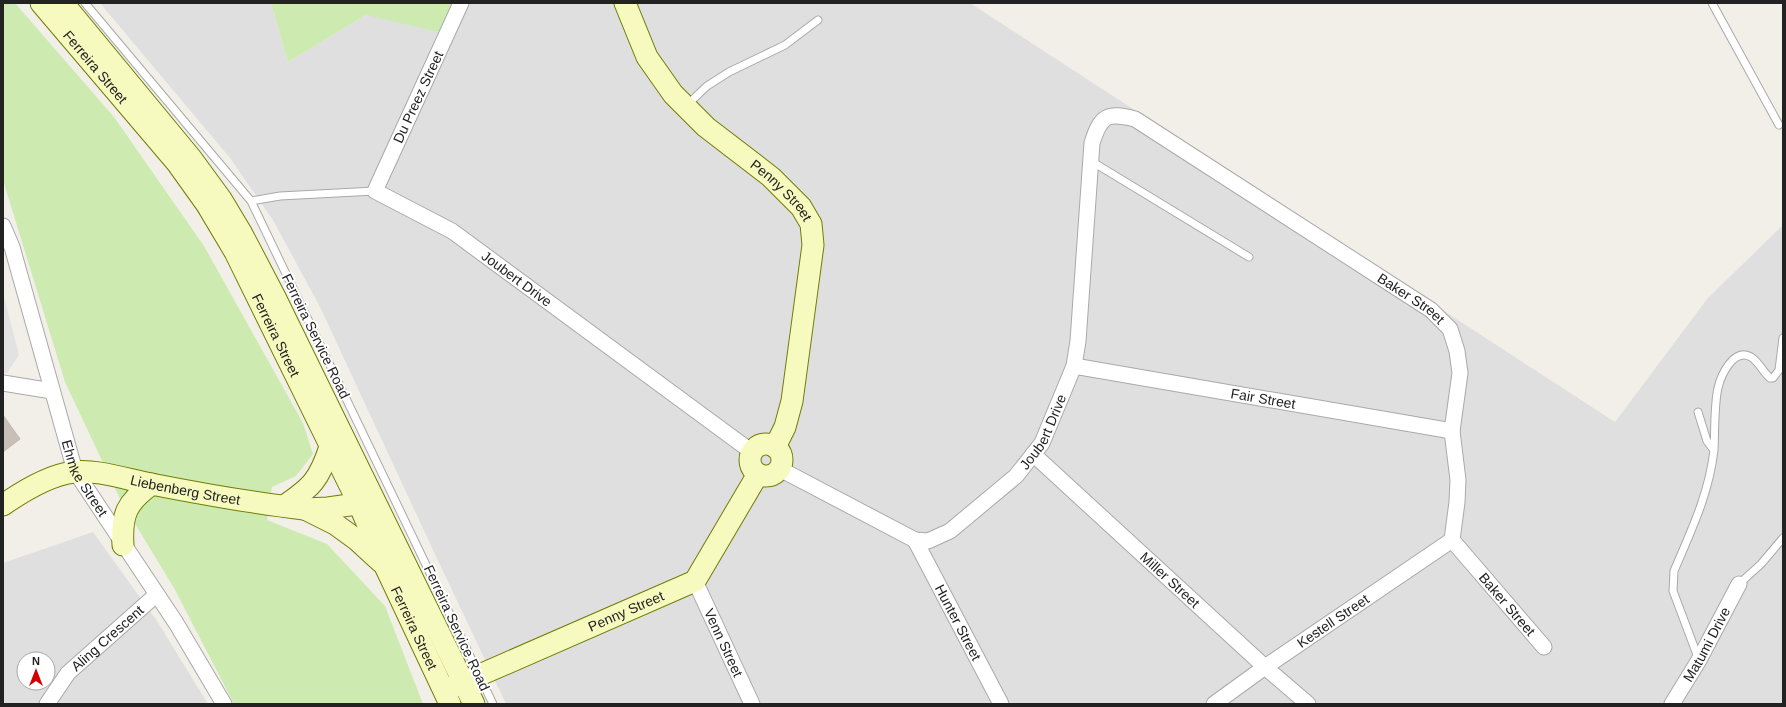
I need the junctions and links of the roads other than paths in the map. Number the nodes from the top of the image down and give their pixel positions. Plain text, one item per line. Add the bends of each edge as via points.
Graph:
1 (41, 3) edge
2 (63, 3) edge
3 (85, 3) edge
4 (461, 3) edge
5 (625, 3) edge
6 (1712, 3) edge
7 (818, 20) dead end
8 (685, 107) junction
9 (1108, 116) joint
10 (1780, 125) dead end
11 (1091, 161) junction
12 (374, 191) junction
13 (251, 201) junction
14 (3, 226) edge
15 (1249, 257) dead end
16 (1783, 338) edge
17 (1074, 366) junction
18 (3, 383) edge
19 (52, 391) junction
20 (1698, 412) dead end
21 (1452, 431) junction
22 (330, 447) junction
23 (775, 447) junction
24 (1714, 450) junction
25 (752, 452) junction
26 (1033, 454) junction
27 (780, 469) junction
28 (75, 472) junction
29 (758, 474) junction
30 (152, 484) junction
31 (367, 502) junction
32 (3, 505) edge
33 (284, 506) junction
34 (304, 509) junction
35 (1783, 538) edge
36 (915, 540) junction
37 (1452, 540) junction
38 (123, 545) junction
39 (386, 566) junction
40 (695, 582) junction
41 (1739, 584) joint
42 (156, 595) junction
43 (1544, 647) dead end
44 (1699, 660) junction
45 (1265, 667) junction
46 (471, 678) junction
47 (447, 697) edge
48 (47, 704) edge
49 (224, 704) edge
50 (474, 704) edge
51 (493, 704) edge
52 (752, 704) edge
53 (1001, 704) edge
54 (1214, 704) edge
55 (1308, 704) edge
56 (1672, 704) edge

1 - 22 main road, Ferreira Street via 177,163 207,205 235,252
2 - 31 main road, Ferreira Street via 191,158 221,199 275,297
3 - 13 lane, Ferreira Service Road
4 - 12 street, Du Preez Street
5 - 8 main road, Penny Street via 647,57 672,94
6 - 10 lane
7 - 8 lane via 785,45 729,72 707,86
8 - 23 main road, Penny Street via 706,127 771,177 801,207 811,224 814,245 792,401 785,427
9 - 11 street, Joubert Drive via 1097,126 1092,143
9 - 21 street, Baker Street via 1119,115 1135,119 1431,310 1450,329 1457,351 1460,373
11 - 15 lane
11 - 17 street, Joubert Drive
12 - 13 lane via 280,196
12 - 25 street, Joubert Drive via 452,231
13 - 46 lane, Ferreira Service Road
14 - 19 street, Ehmke Street via 12,247
16 - 24 lane via 1779,370 1774,378 1765,374 1759,363 1744,354 1734,358 1724,372 1718,389
17 - 21 street, Fair Street
17 - 26 street, Joubert Drive via 1042,443
18 - 19 street
19 - 28 street, Ehmke Street
20 - 24 lane via 1707,440
21 - 37 street, Baker Street via 1458,480
22 - 31 main road, Ferreira Street
22 - 33 main road via 324,467 316,479 306,491
23 - 25 main road via 765,444
23 - 27 main road via 782,459
24 - 44 lane via 1701,509 1674,571 1672,582
25 - 29 main road via 749,462
26 - 36 street, Joubert Drive via 1016,476 950,531 928,541
26 - 45 street, Miller Street
27 - 29 main road via 772,475
27 - 36 street
28 - 30 main road, Liebenberg Street via 105,474
28 - 32 main road, Liebenberg Street via 57,476
28 - 38 street, Ehmke Street
29 - 40 main road
30 - 33 main road, Liebenberg Street
30 - 38 main road via 129,505 122,530
31 - 34 main road, Liebenberg Street
31 - 39 main road, Ferreira Street
31 - 46 main road, Ferreira Street
33 - 34 main road, Liebenberg Street
34 - 39 main road via 335,524
35 - 41 lane via 1761,564
36 - 53 street, Hunter Street
37 - 43 street, Baker Street
37 - 45 street, Kestell Street
38 - 42 street, Ehmke Street
39 - 47 main road, Ferreira Street
40 - 46 main road, Penny Street
40 - 52 street, Venn Street
41 - 44 street, Matumi Drive
42 - 48 street, Aling Crescent via 68,673
42 - 49 street, Ehmke Street via 176,623
44 - 56 street, Matumi Drive
45 - 54 street, Kestell Street
45 - 55 street, Miller Street
46 - 47 main road, Penny Street
46 - 50 main road, Ferreira Street
46 - 51 lane, Ferreira Service Road

